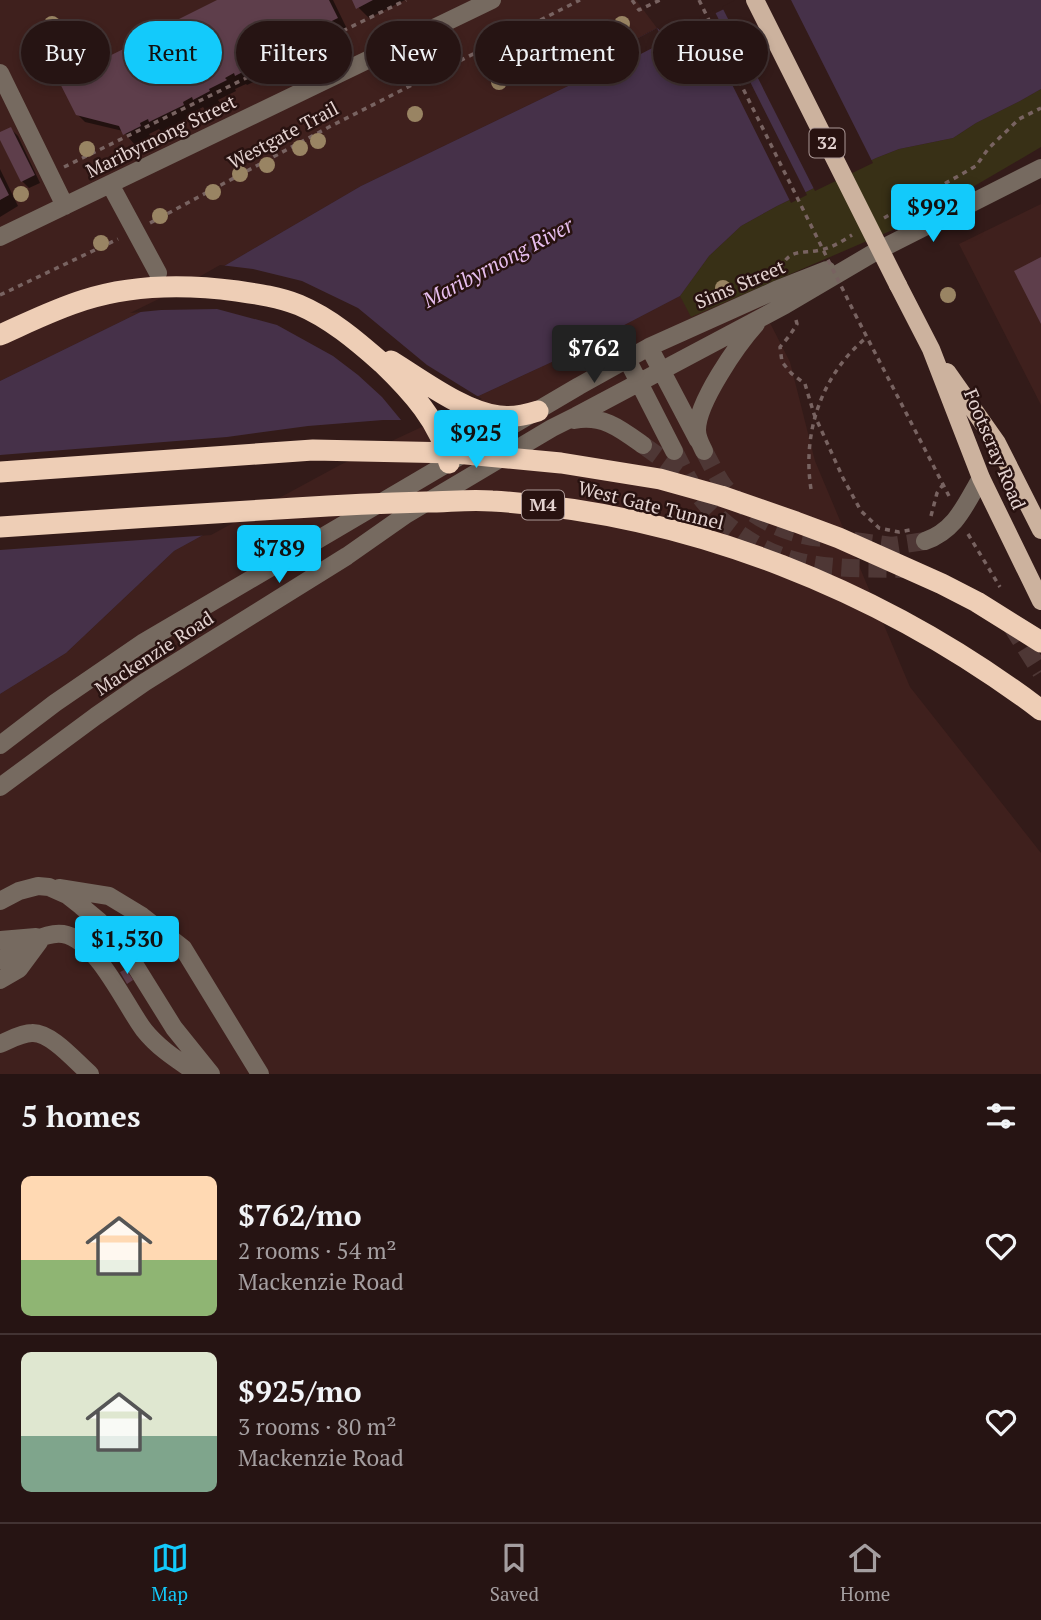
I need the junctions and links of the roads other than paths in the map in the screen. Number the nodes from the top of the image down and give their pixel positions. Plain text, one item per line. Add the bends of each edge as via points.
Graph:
1 (492, 0) edge
2 (755, 0) edge
3 (0, 74) edge
4 (1041, 168) edge
5 (1041, 178) edge
6 (110, 184) junction
7 (974, 202) junction
8 (65, 206) junction
9 (0, 237) edge
10 (875, 251) junction
11 (158, 273) dead end
12 (763, 317) junction
13 (342, 331) junction
14 (0, 335) edge
15 (649, 347) junction
16 (931, 349) junction
17 (627, 359) junction
18 (662, 371) junction
19 (639, 383) junction
20 (538, 411) junction
21 (564, 422) junction
22 (643, 445) tunnel mouth
23 (674, 451) tunnel mouth
24 (449, 463) junction
25 (0, 472) edge
26 (981, 478) junction
27 (445, 491) junction
28 (0, 527) edge
29 (1041, 530) edge
30 (920, 535) tunnel mouth
31 (1041, 601) edge
32 (1041, 642) edge
33 (1041, 710) edge
34 (0, 744) edge
35 (0, 787) edge
36 (49, 887) junction
37 (19, 891) junction
38 (0, 893) edge
39 (0, 901) edge
40 (0, 916) edge
41 (43, 936) junction
42 (0, 940) edge
43 (0, 960) edge
44 (0, 981) edge
45 (0, 1044) edge
46 (90, 1074) edge
47 (198, 1074) edge
48 (211, 1074) edge
49 (260, 1074) edge

1 - 6 street, Maribyrnong Street
2 - 16 main road, Footscray Road / 32, bridge
3 - 8 street
4 - 7 street, Sims Street
5 - 7 street, Sims Street
6 - 8 street, Maribyrnong Street
6 - 11 street
7 - 10 street, Sims Street
8 - 9 street, Maribyrnong Street
10 - 12 street, Sims Street
10 - 15 street, Sims Street
12 - 18 street, Sims Street
12 - 18 street via 727,363 705,404 697,428 704,452
13 - 14 highway via 310,310 274,297 164,286 82,300
13 - 20 highway via 476,411 511,417
13 - 24 highway via 372,354 428,415 445,445
15 - 17 street, Mackenzie Road
15 - 18 street
16 - 26 main road, Footscray Road / 32
16 - 29 main road, Footscray Road / 32 via 997,443
17 - 19 street
17 - 20 street, Mackenzie Road
18 - 19 street, Mackenzie Road
19 - 21 street, Mackenzie Road
19 - 23 street
20 - 24 street, Mackenzie Road
21 - 22 street via 599,419
21 - 27 street, Mackenzie Road
24 - 27 street
24 - 34 street, Mackenzie Road via 144,642
25 - 32 highway, West Gate Tunnel / M4, bridge via 313,450 456,453 574,465 721,496 817,530 977,602
26 - 30 street via 947,529
26 - 31 main road, Footscray Road / 32
27 - 35 street, Mackenzie Road via 145,682
28 - 33 highway, West Gate Tunnel / M4, bridge via 361,504 489,500 563,507 699,537 849,594 930,636
36 - 37 street
36 - 48 street via 81,906 119,941 174,1028
36 - 49 street via 109,896 183,948
37 - 38 street
37 - 39 street
37 - 40 street
41 - 42 street
41 - 43 street
41 - 44 street via 19,969
41 - 47 street via 65,934 91,952 145,1031
45 - 46 street via 33,1032 42,1034

